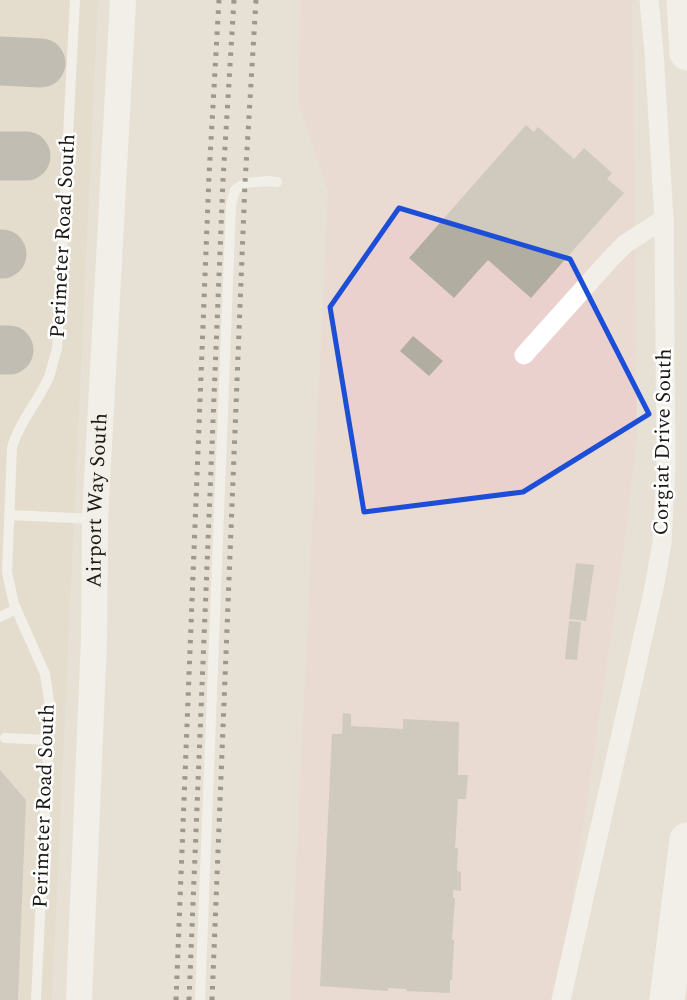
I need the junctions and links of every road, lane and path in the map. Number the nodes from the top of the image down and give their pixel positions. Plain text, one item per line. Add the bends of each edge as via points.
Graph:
1 (75, 0) edge
2 (123, 0) edge
3 (649, 0) edge
4 (684, 0) edge
5 (687, 53) edge
6 (277, 182) dead end
7 (664, 219) junction
8 (524, 355) dead end
9 (10, 515) junction
10 (95, 519) junction
11 (16, 609) junction
12 (0, 617) edge
13 (5, 738) dead end
14 (49, 740) junction
15 (687, 840) edge
16 (36, 1000) edge
17 (79, 1000) edge
18 (200, 1000) edge
19 (561, 1000) edge
20 (667, 1000) edge

1 - 9 lane, Perimeter Road South via 57,349 49,376 15,436
2 - 10 main road, Airport Way South
3 - 7 street, Corgiat Drive South
4 - 5 highway
6 - 18 lane via 245,183 234,190 231,205
7 - 8 street via 612,256
7 - 19 street, Corgiat Drive South via 667,468 662,544
9 - 10 lane
9 - 11 lane, Perimeter Road South via 7,572
10 - 17 main road, Airport Way South
11 - 12 lane
11 - 14 lane, Perimeter Road South via 45,674
13 - 14 lane
14 - 16 lane, Perimeter Road South
15 - 20 highway

